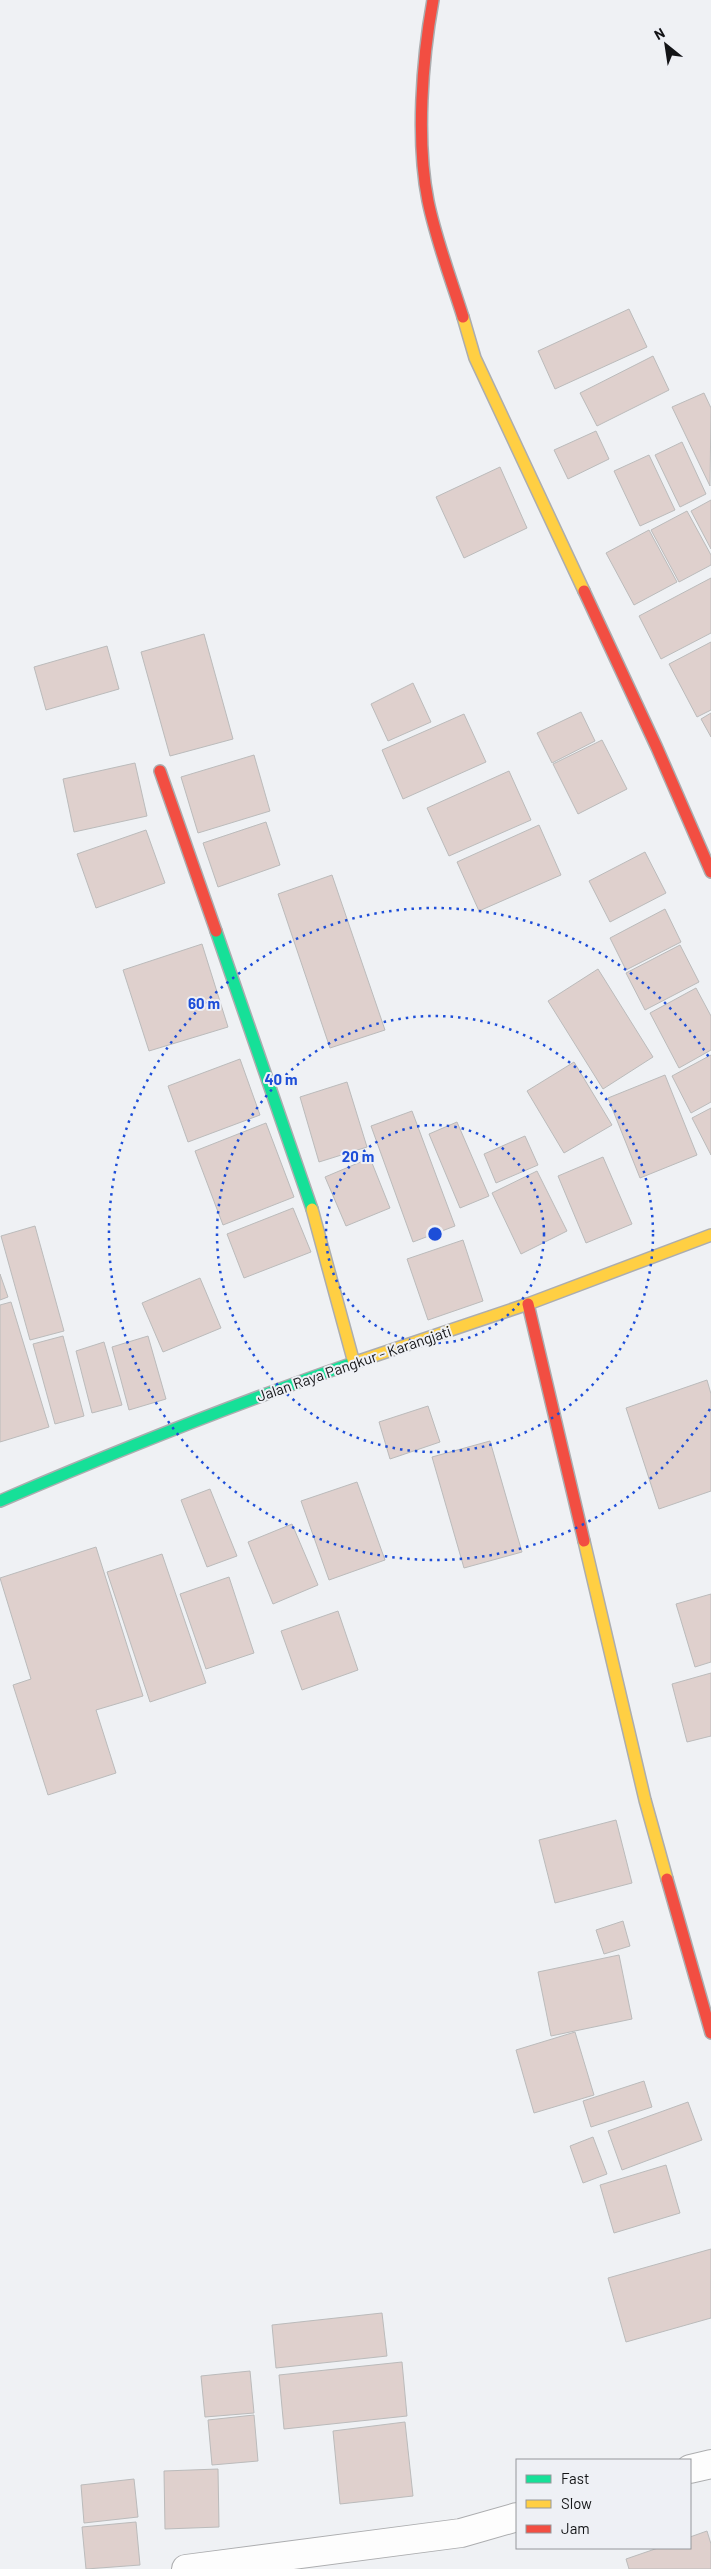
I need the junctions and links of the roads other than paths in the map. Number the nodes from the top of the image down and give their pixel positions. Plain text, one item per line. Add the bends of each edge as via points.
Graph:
1 (433, 0) edge
2 (160, 771) dead end
3 (711, 872) edge
4 (711, 1235) edge
5 (528, 1304) junction
6 (354, 1363) junction
7 (0, 1501) edge
8 (711, 2033) edge
9 (711, 2464) edge
10 (691, 2470) edge
11 (516, 2517) edge
12 (186, 2569) edge

1 - 3 street via 426,37 422,146 428,201 475,358 657,748
2 - 6 street via 306,1185
4 - 5 street, Jalan Raya Pangkur - Karangjati
5 - 6 street, Jalan Raya Pangkur - Karangjati
5 - 8 street via 645,1800
6 - 7 street, Jalan Raya Pangkur - Karangjati via 268,1393
9 - 10 street
11 - 12 street via 461,2532

